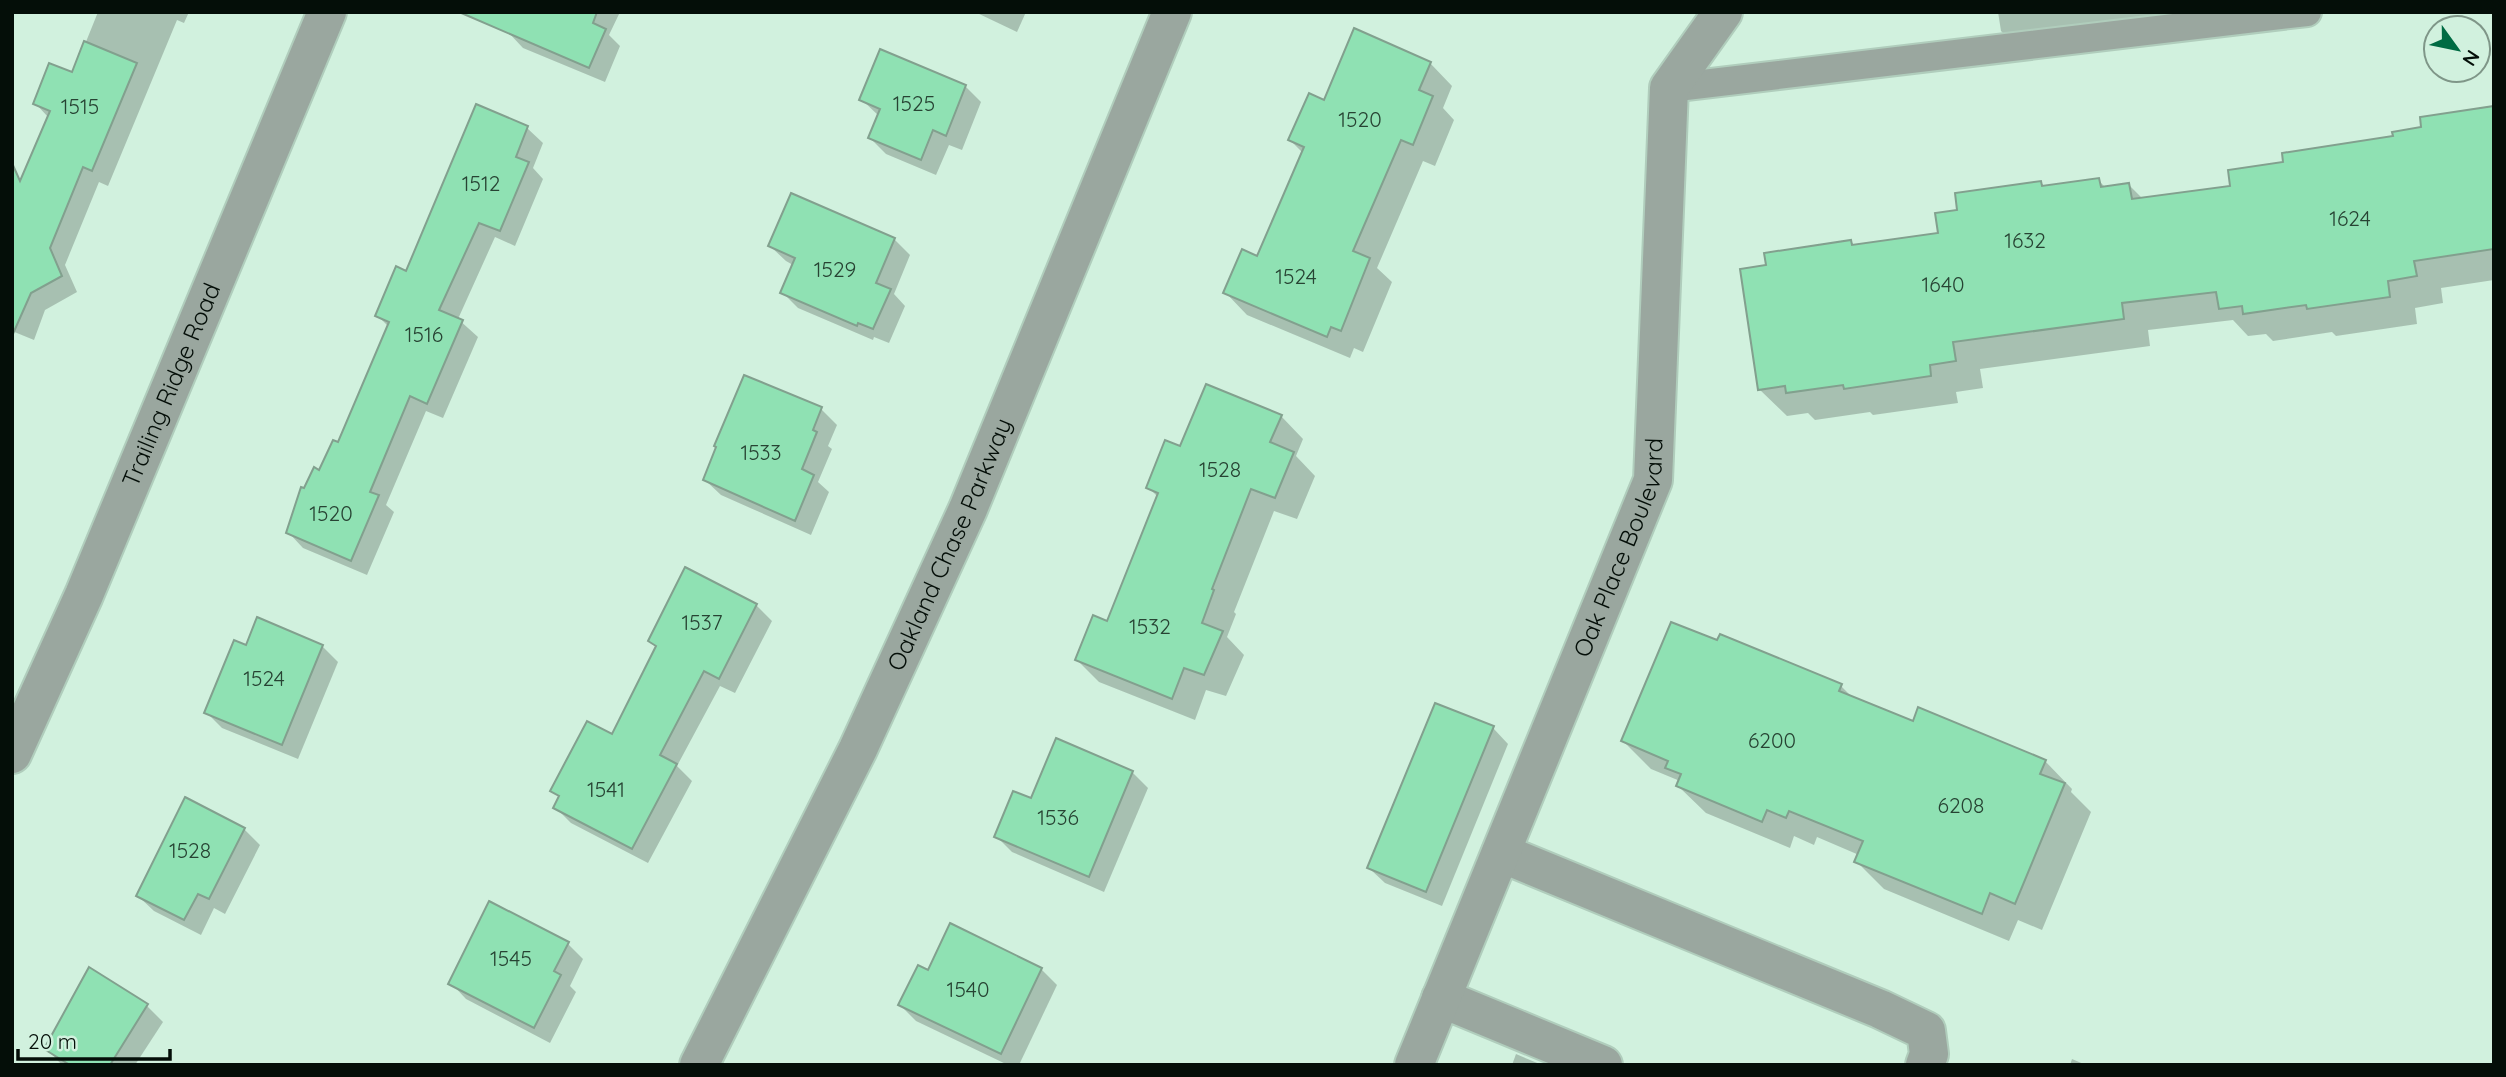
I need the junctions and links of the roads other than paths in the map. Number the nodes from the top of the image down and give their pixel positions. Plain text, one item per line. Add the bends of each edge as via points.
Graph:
1 (327, 12) edge
2 (1172, 12) edge
3 (1723, 12) edge
4 (2307, 12) edge
5 (1669, 89) junction
6 (22, 706) edge
7 (12, 754) edge
8 (1501, 853) junction
9 (1441, 998) junction
10 (699, 1065) edge
11 (1414, 1065) edge
12 (1603, 1065) edge
13 (1925, 1065) edge

1 - 6 street, Trailing Ridge Road via 84,595
2 - 10 street, Oakland Chase Parkway via 968,509 858,749
3 - 5 street
4 - 5 lane
5 - 8 street, Oak Place Boulevard via 1653,480
6 - 7 street, Trailing Ridge Road
8 - 9 street, Oak Place Boulevard
8 - 13 street via 1926,1031 1929,1054
9 - 11 street, Oak Place Boulevard
9 - 12 street

